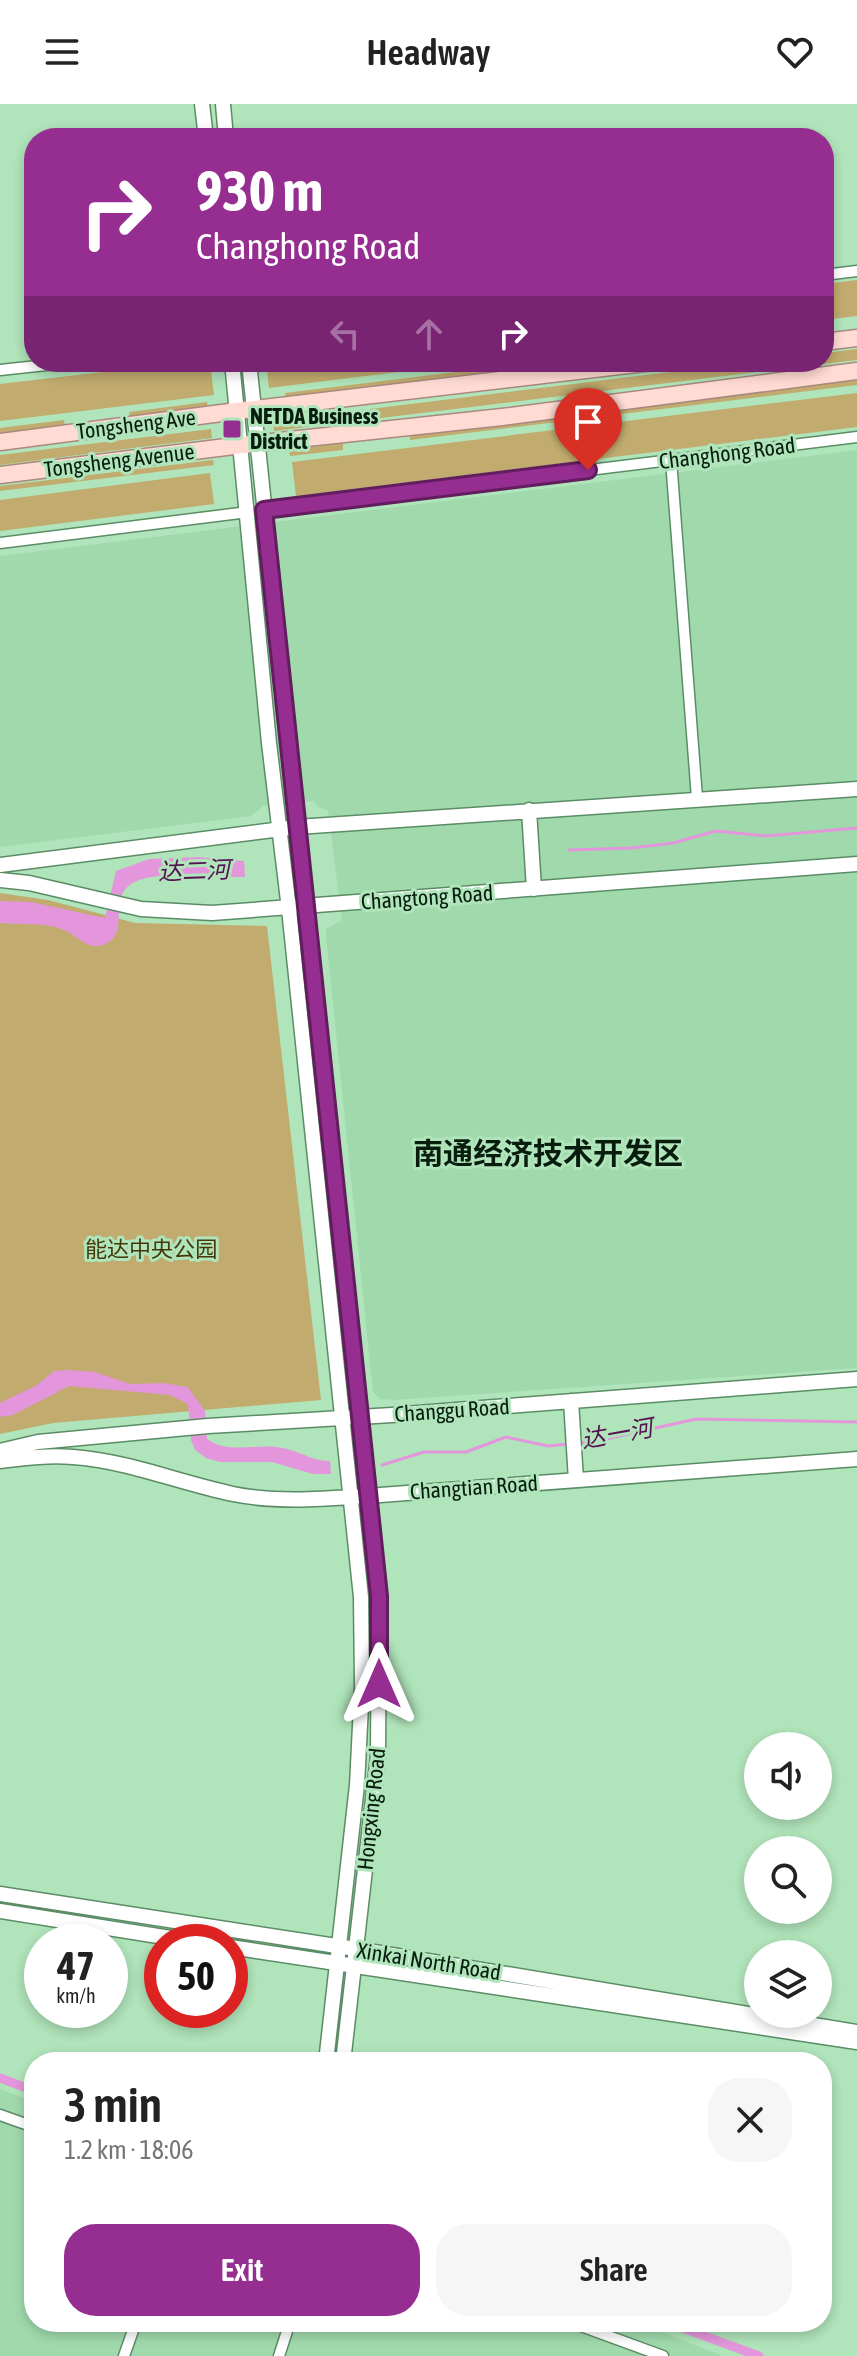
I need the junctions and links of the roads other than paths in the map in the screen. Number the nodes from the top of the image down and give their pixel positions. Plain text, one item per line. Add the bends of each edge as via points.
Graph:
1 (202, 104) edge
2 (223, 104) edge
3 (205, 128) edge
4 (225, 128) edge
5 (857, 271) edge
6 (834, 274) edge
7 (857, 338) edge
8 (834, 341) edge
9 (24, 367) edge
10 (0, 370) edge
11 (857, 371) edge
12 (233, 372) edge
13 (250, 372) edge
14 (570, 372) edge
15 (254, 410) junction
16 (237, 411) junction
17 (857, 437) edge
18 (0, 442) edge
19 (249, 444) junction
20 (671, 460) junction
21 (0, 475) edge
22 (264, 510) junction
23 (248, 512) junction
24 (0, 543) edge
25 (857, 789) edge
26 (697, 798) junction
27 (529, 810) junction
28 (297, 827) junction
29 (279, 829) junction
30 (857, 864) edge
31 (0, 865) edge
32 (0, 880) edge
33 (534, 889) junction
34 (305, 907) junction
35 (289, 909) junction
36 (857, 1379) edge
37 (571, 1401) junction
38 (350, 1416) junction
39 (0, 1451) edge
40 (857, 1459) edge
41 (0, 1461) edge
42 (576, 1480) junction
43 (367, 1496) junction
44 (349, 1497) junction
45 (0, 1894) edge
46 (0, 1911) edge
47 (144, 1934) edge
48 (340, 1947) junction
49 (356, 1949) junction
50 (248, 1950) edge
51 (338, 1964) junction
52 (354, 1966) junction
53 (857, 2032) edge
54 (857, 2042) edge
55 (327, 2052) edge
56 (344, 2052) edge
57 (0, 2115) edge
58 (24, 2123) edge
59 (132, 2332) edge
60 (287, 2332) edge
61 (597, 2332) edge
62 (124, 2356) edge
63 (279, 2356) edge
64 (663, 2356) edge

1 - 3 main road
2 - 4 main road
5 - 6 street
7 - 8 main road
9 - 10 street
11 - 19 main road, Tongsheng Avenue
12 - 16 main road, Hongxing Road
13 - 15 main road, Hongxing Road
14 - 15 main road, Tongsheng Ave
15 - 16 main road, Tongsheng Ave
15 - 19 main road, Hongxing Road
16 - 18 main road, Tongsheng Ave
16 - 19 main road, Hongxing Road
17 - 20 street, Changhong Road
19 - 21 main road, Tongsheng Avenue
19 - 22 main road, Hongxing Road
19 - 23 main road, Hongxing Road
20 - 22 street, Changhong Road
20 - 26 street
22 - 28 main road, Hongxing Road
23 - 24 street
23 - 29 main road, Hongxing Road
25 - 26 main road
26 - 27 main road
27 - 28 main road
27 - 33 main road
28 - 29 main road
28 - 34 main road, Hongxing Road
29 - 31 main road
29 - 35 main road, Hongxing Road
30 - 33 main road, Changtong Road
32 - 35 main road, Changtong Road via 175,913
33 - 34 main road, Changtong Road
34 - 35 main road, Changtong Road
34 - 38 main road, Hongxing Road
35 - 38 main road, Hongxing Road
36 - 37 main road, Changgu Road
37 - 38 main road, Changgu Road
37 - 42 main road
38 - 39 main road, Changgu Road via 38,1442
38 - 43 main road, Hongxing Road
38 - 44 main road, Hongxing Road
40 - 42 main road, Changtian Road
41 - 44 main road, Changtian Road via 76,1457 235,1494
42 - 43 main road, Changtian Road
43 - 44 main road, Changtian Road
43 - 49 main road, Hongxing Road via 379,1596 378,1742
44 - 48 main road, Hongxing Road via 361,1597 362,1686
45 - 48 main road, Xinkai North Road
46 - 47 main road
48 - 49 main road, Xinkai North Road
48 - 51 main road, Hongxing Road
49 - 52 main road, Hongxing Road
49 - 53 main road, Xinkai North Road
50 - 51 main road, Xinkai North Road
51 - 52 main road, Xinkai North Road
51 - 55 main road, Hongxing Road
52 - 54 main road, Xinkai North Road
52 - 56 main road, Hongxing Road
57 - 58 street
59 - 62 street
60 - 63 street
61 - 64 street

